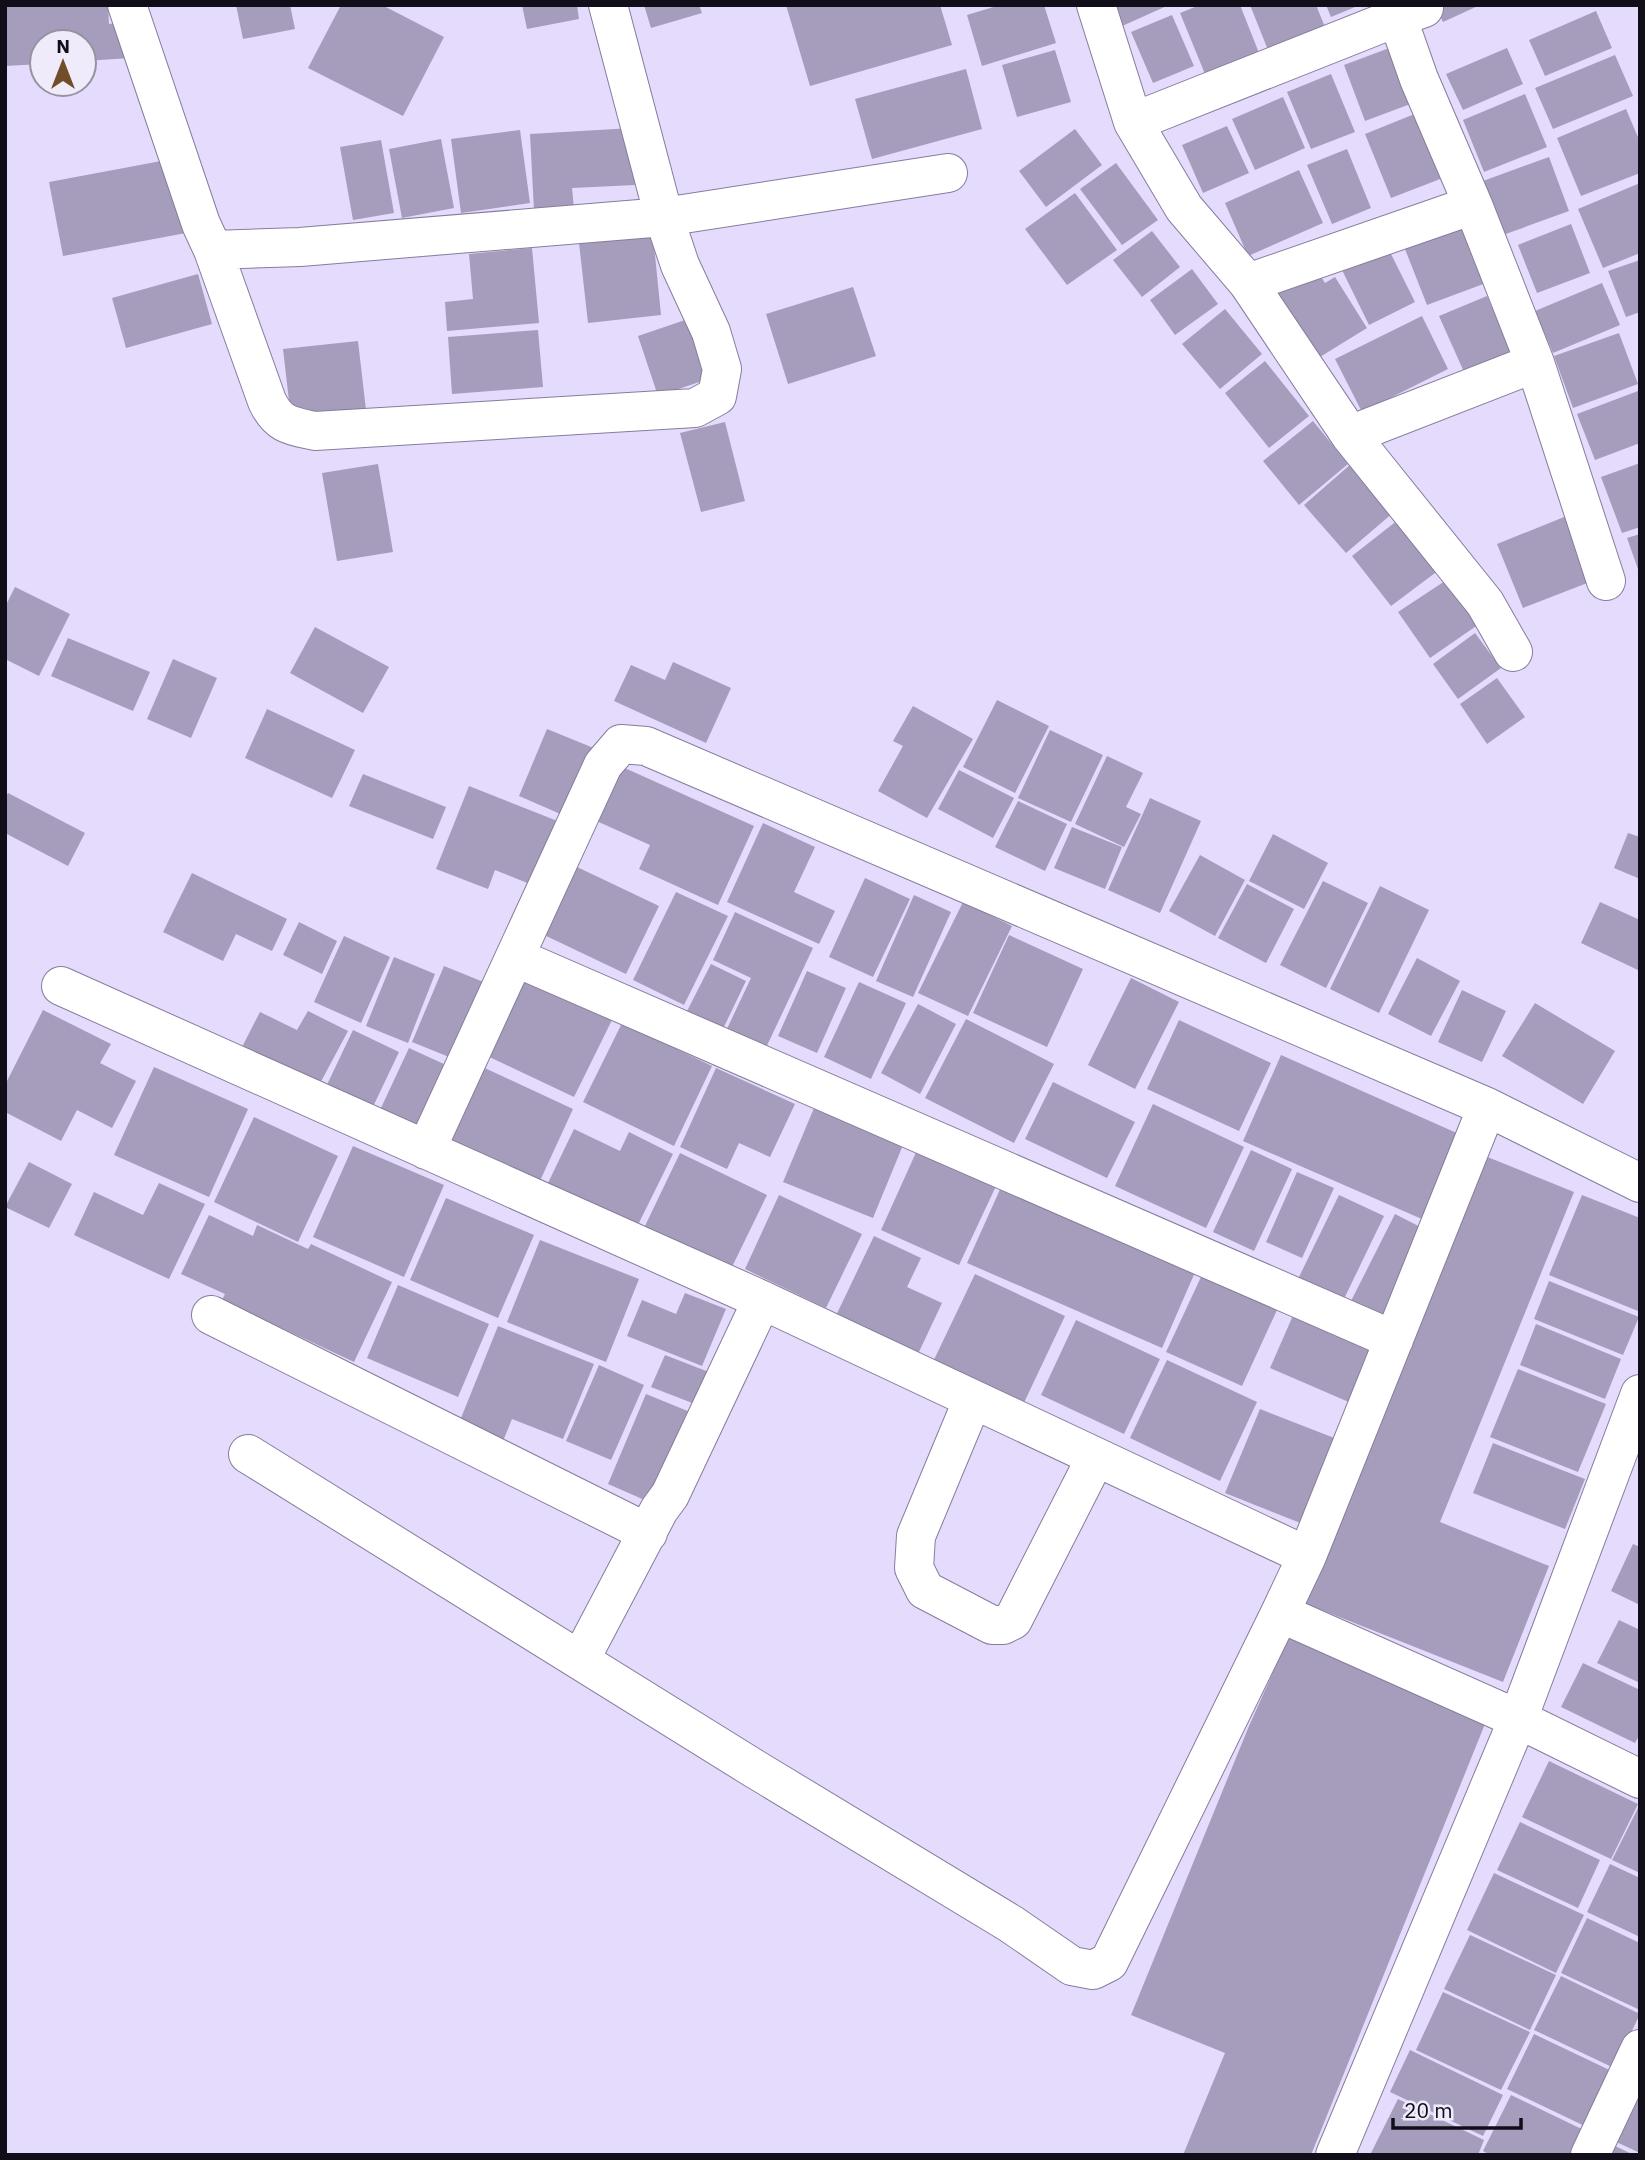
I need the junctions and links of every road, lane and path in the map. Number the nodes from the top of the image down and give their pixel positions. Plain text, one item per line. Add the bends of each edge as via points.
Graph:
1 (127, 5) edge
2 (608, 5) edge
3 (1096, 5) edge
4 (1405, 10) edge
5 (1133, 122) junction
6 (948, 173) dead end
7 (1473, 205) junction
8 (664, 217) junction
9 (213, 250) junction
10 (1248, 283) junction
11 (1535, 363) junction
12 (1350, 435) junction
13 (1606, 581) dead end
14 (1513, 652) dead end
15 (517, 957) junction
16 (61, 986) dead end
17 (1486, 1107) junction
18 (426, 1150) junction
19 (1640, 1183) edge
20 (762, 1300) junction
21 (211, 1315) dead end
22 (1394, 1340) junction
23 (1640, 1394) edge
24 (973, 1399) junction
25 (248, 1454) dead end
26 (1096, 1457) junction
27 (648, 1534) junction
28 (1307, 1556) junction
29 (1280, 1614) junction
30 (580, 1660) junction
31 (1518, 1719) junction
32 (1640, 1779) edge
33 (1640, 2049) edge
34 (1335, 2155) edge
35 (1590, 2155) edge

1 - 9 street
2 - 8 street
3 - 5 street
4 - 5 street
4 - 7 street via 1419,79
5 - 10 street via 1184,208
6 - 8 street
7 - 10 street
7 - 11 street
8 - 9 street
8 - 9 street via 722,369 717,396 695,408 315,431 289,426 274,415 267,401
10 - 12 street
11 - 12 street
11 - 13 street
12 - 14 street via 1485,603
15 - 17 street via 603,765 621,744 646,746
15 - 18 street
15 - 22 street
16 - 18 street
17 - 19 street
17 - 22 street
18 - 20 street
20 - 24 street
20 - 27 street
21 - 27 street
22 - 28 street
23 - 31 street
24 - 26 street
24 - 26 street via 916,1536 914,1568 925,1590 992,1625 1013,1620
25 - 30 street
26 - 28 street
27 - 30 street
28 - 29 street
29 - 30 street via 1109,1962 1093,1970 1072,1966
29 - 31 street
31 - 32 street
31 - 34 street
33 - 35 street

